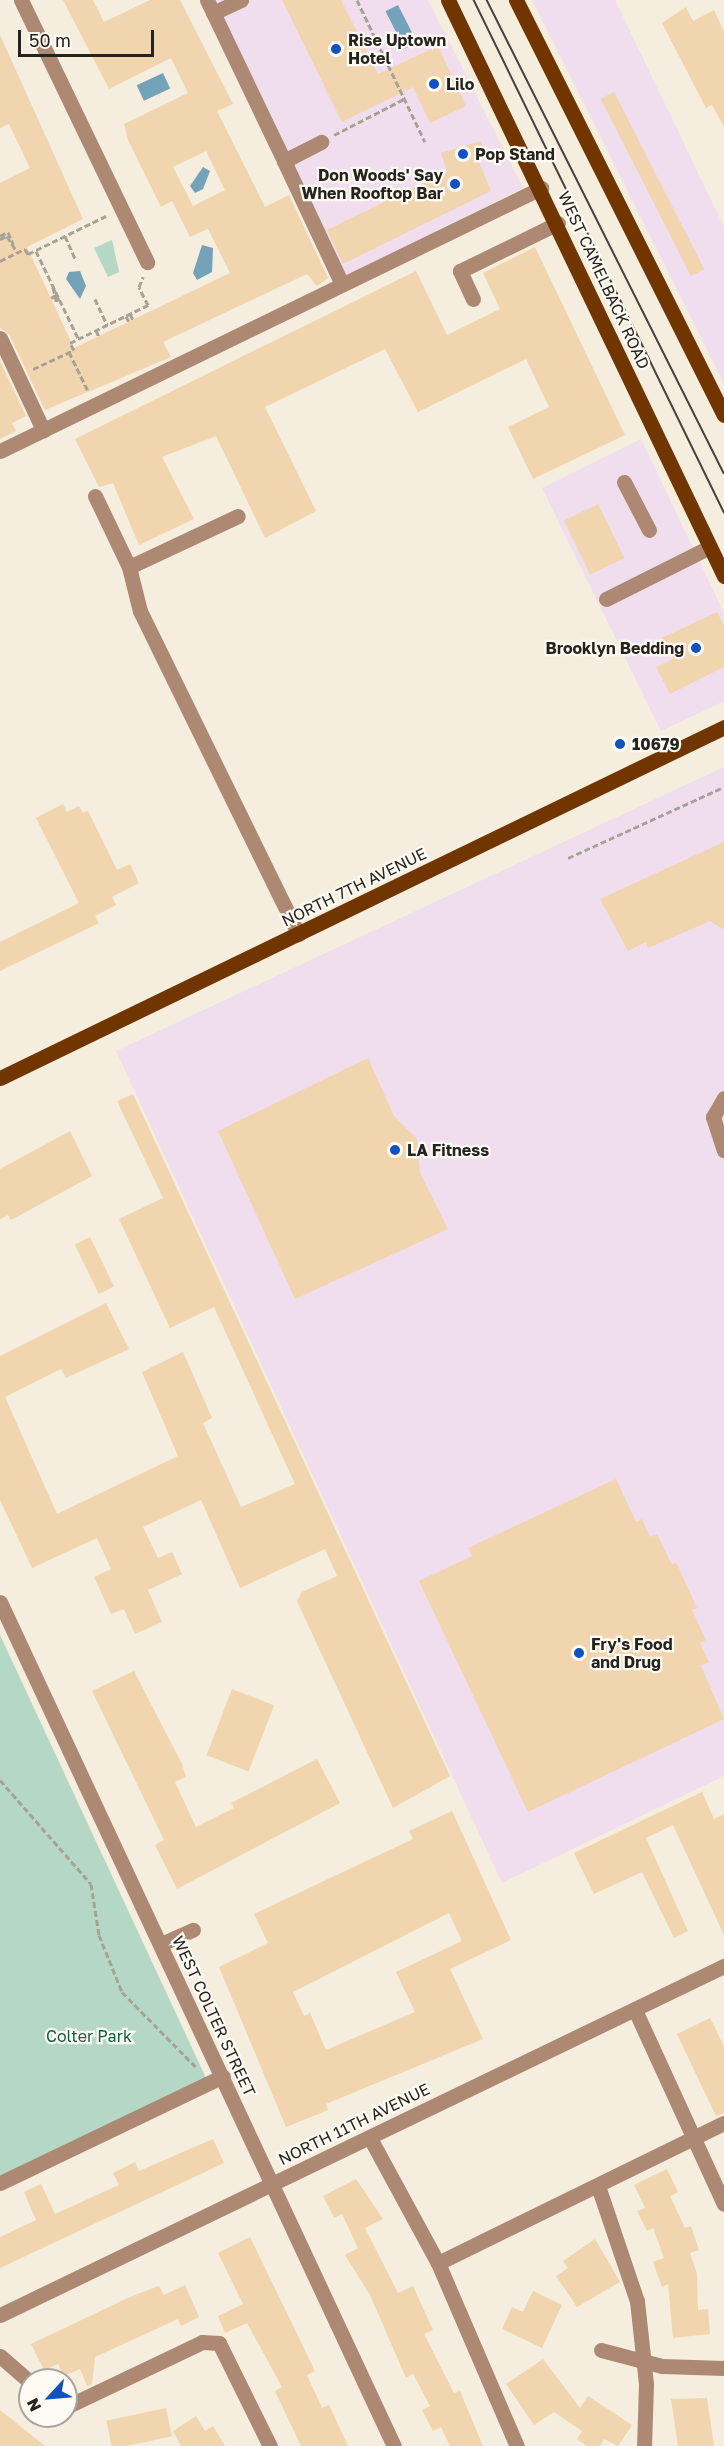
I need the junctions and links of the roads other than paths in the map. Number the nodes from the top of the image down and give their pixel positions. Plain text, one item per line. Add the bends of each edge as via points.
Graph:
1 (21, 0) edge
2 (241, 0) edge
3 (448, 0) edge
4 (516, 0) edge
5 (210, 6) edge
6 (321, 142) road end
7 (284, 161) junction
8 (541, 188) junction
9 (558, 223) junction
10 (147, 262) road end
11 (342, 284) junction
12 (473, 299) dead end
13 (0, 338) edge
14 (724, 415) edge
15 (43, 430) junction
16 (0, 451) edge
17 (624, 482) dead end
18 (95, 496) dead end
19 (238, 516) dead end
20 (649, 531) dead end
21 (710, 547) junction
22 (129, 567) junction
23 (724, 576) edge
24 (606, 599) dead end
25 (724, 727) edge
26 (298, 934) junction
27 (0, 1078) edge
28 (724, 1098) edge
29 (724, 1150) edge
30 (0, 1602) edge
31 (193, 1930) dead end
32 (161, 1944) junction
33 (724, 1966) edge
34 (634, 2010) junction
35 (223, 2076) junction
36 (724, 2123) edge
37 (370, 2138) junction
38 (693, 2138) junction
39 (0, 2183) edge
40 (272, 2183) junction
41 (598, 2186) junction
42 (724, 2204) edge
43 (438, 2263) junction
44 (0, 2315) edge
45 (601, 2350) dead end
46 (0, 2356) edge
47 (643, 2362) junction
48 (724, 2368) edge
49 (18, 2372) edge
50 (78, 2401) edge
51 (270, 2446) edge
52 (394, 2446) edge
53 (517, 2446) edge
54 (644, 2446) edge

1 - 10 street
2 - 5 street
3 - 8 main road, WEST CAMELBACK ROAD
4 - 14 main road
5 - 7 street
6 - 7 street
7 - 11 street
8 - 9 main road, WEST CAMELBACK ROAD
8 - 11 street
9 - 12 street via 460,272
9 - 21 main road, WEST CAMELBACK ROAD
11 - 15 street
13 - 15 street
15 - 16 street
17 - 20 street
18 - 22 street
19 - 22 street
21 - 23 main road, WEST CAMELBACK ROAD
21 - 24 street
22 - 26 street via 140,611
25 - 26 main road, NORTH 7TH AVENUE
26 - 27 main road, NORTH 7TH AVENUE
28 - 29 street via 713,1117
30 - 32 street, WEST COLTER STREET
31 - 32 street
32 - 35 street, WEST COLTER STREET
33 - 34 street, NORTH 11TH AVENUE
34 - 37 street, NORTH 11TH AVENUE
34 - 38 street
35 - 39 street
35 - 40 street, WEST COLTER STREET
36 - 38 street
37 - 40 street, NORTH 11TH AVENUE
37 - 43 street
38 - 41 street
38 - 42 street
40 - 44 street, NORTH 11TH AVENUE
40 - 52 street, WEST COLTER STREET
41 - 43 street
41 - 47 street via 634,2283
43 - 53 street
45 - 47 street
46 - 49 street
47 - 48 street
47 - 54 street
50 - 51 street via 202,2342 219,2343

